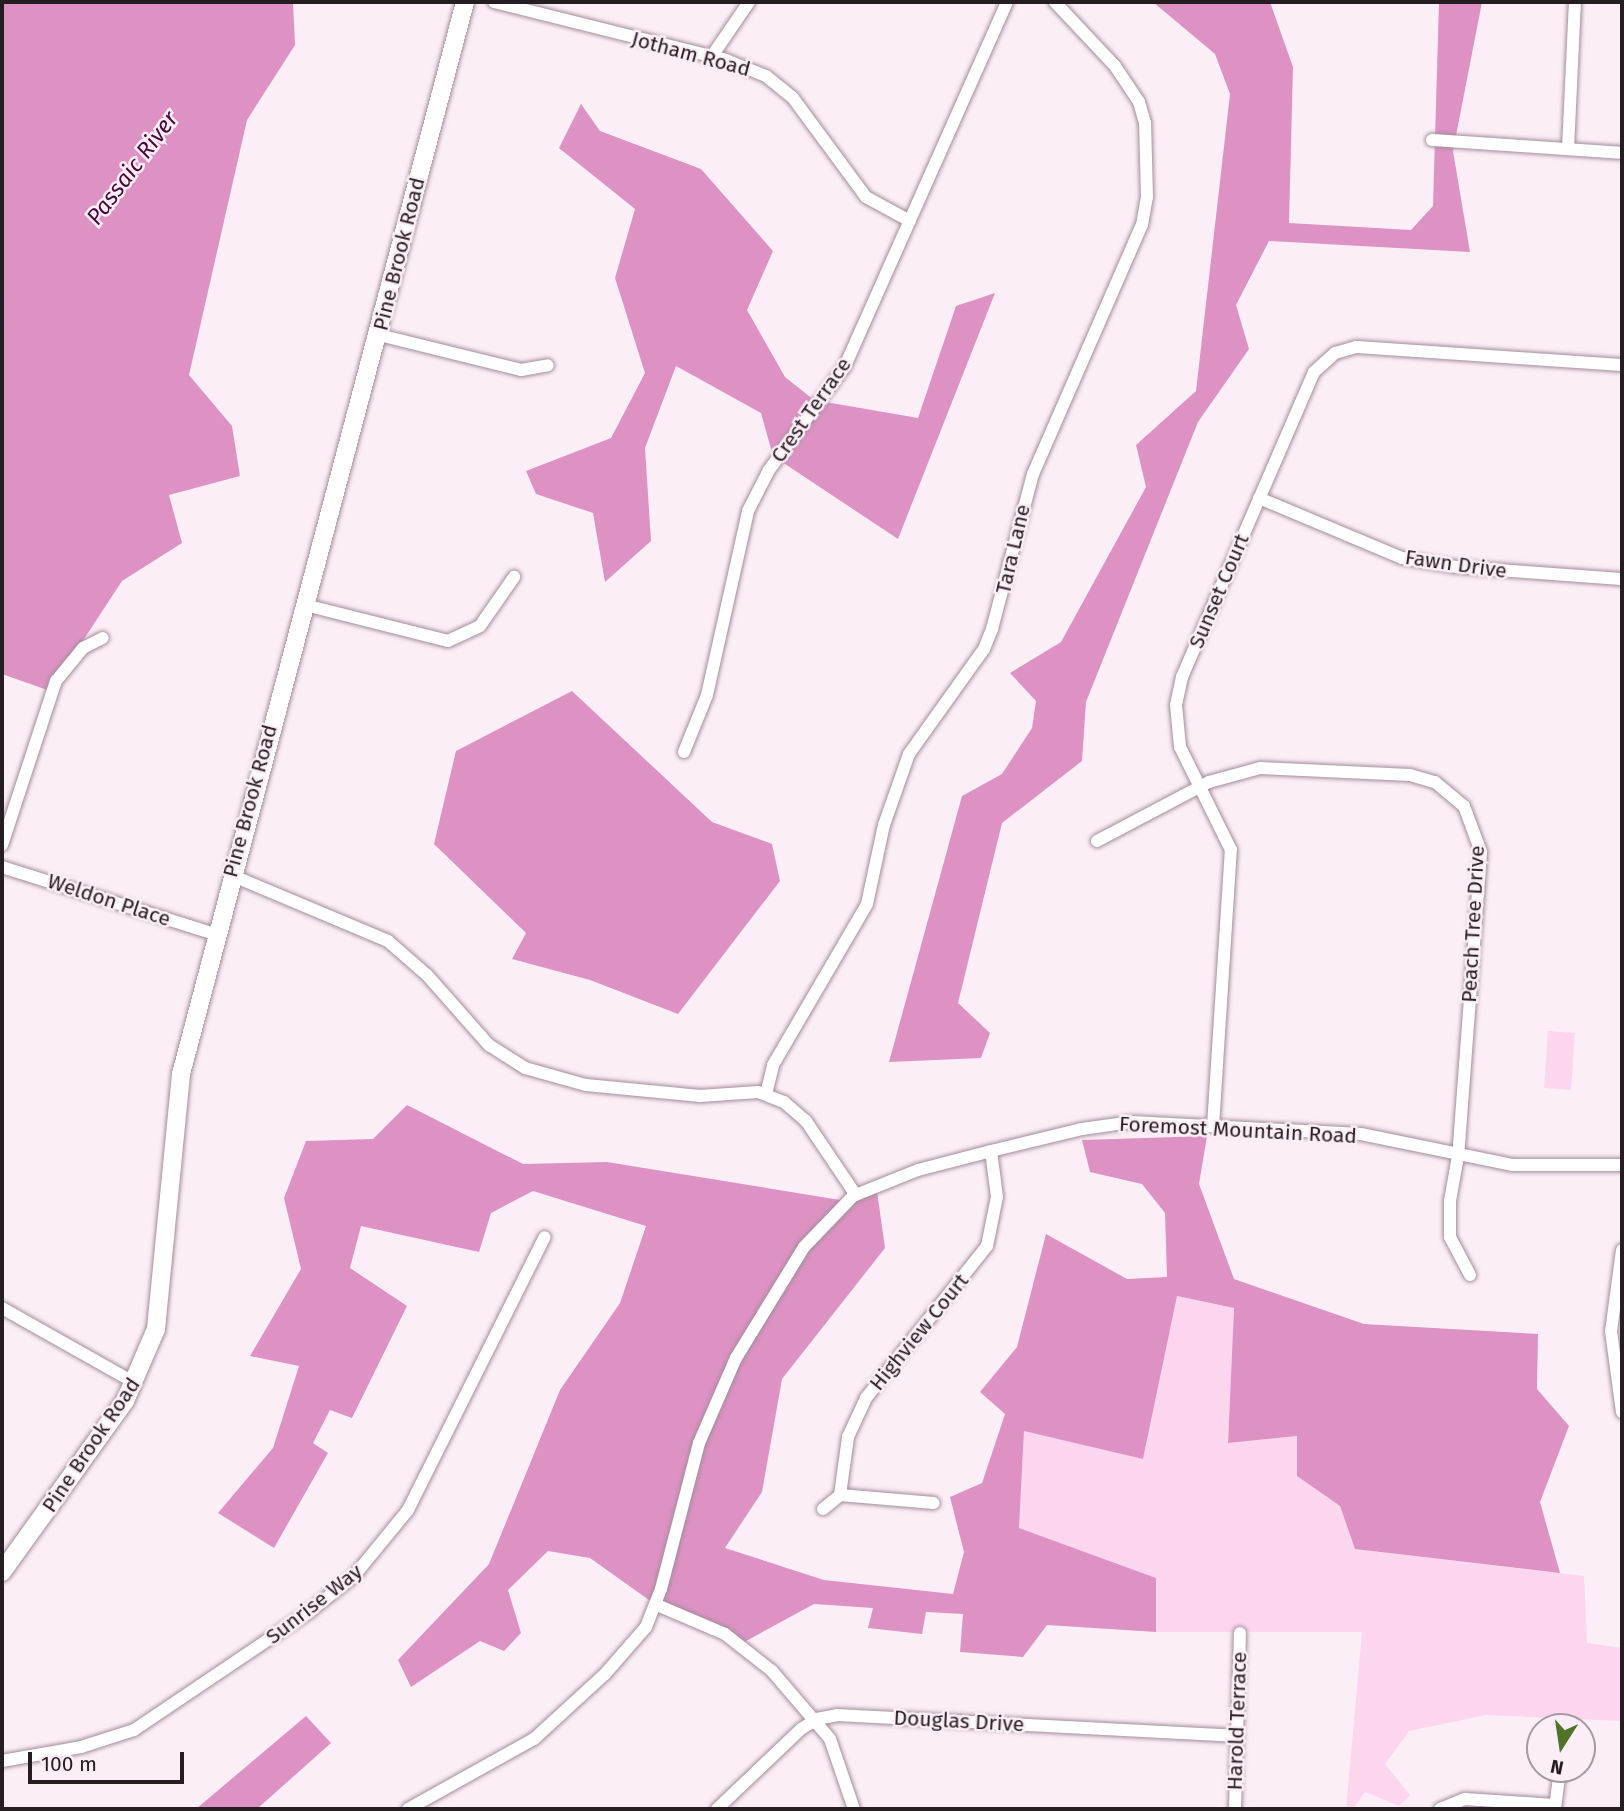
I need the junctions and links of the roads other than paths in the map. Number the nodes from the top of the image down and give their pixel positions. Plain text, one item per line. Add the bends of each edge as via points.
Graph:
1 (465, 2) edge
2 (494, 2) edge
3 (749, 2) edge
4 (1007, 2) edge
5 (1055, 2) edge
6 (1575, 2) edge
7 (712, 57) junction
8 (1432, 140) dead end
9 (1568, 149) junction
10 (1622, 153) edge
11 (910, 221) junction
12 (379, 335) junction
13 (1622, 365) edge
14 (548, 366) dead end
15 (1259, 498) junction
16 (514, 577) dead end
17 (1622, 579) edge
18 (305, 605) junction
19 (103, 638) dead end
20 (684, 752) dead end
21 (1198, 788) junction
22 (1097, 841) dead end
23 (2, 845) edge
24 (2, 867) edge
25 (231, 875) junction
26 (215, 934) junction
27 (766, 1094) junction
28 (1213, 1126) junction
29 (991, 1151) junction
30 (1458, 1156) junction
31 (1622, 1165) edge
32 (856, 1195) junction
33 (545, 1237) dead end
34 (1622, 1250) edge
35 (1470, 1275) dead end
36 (2, 1308) edge
37 (135, 1384) junction
38 (1622, 1412) edge
39 (840, 1495) junction
40 (934, 1503) dead end
41 (823, 1508) dead end
42 (3, 1567) edge
43 (657, 1605) junction
44 (1240, 1633) dead end
45 (817, 1719) junction
46 (1237, 1736) junction
47 (2, 1760) edge
48 (1558, 1783) edge
49 (1555, 1807) edge
50 (408, 1809) edge
51 (717, 1809) edge
52 (854, 1809) edge
53 (1235, 1809) edge
54 (1440, 1809) edge

1 - 12 street, Pine Brook Road
2 - 7 street, Jotham Road
3 - 7 street
4 - 11 street, Crest Terrace
5 - 27 street, Tara Lane via 1115,66 1139,102 1146,136 1147,197 1142,225 1032,474 984,649 909,754 884,825 867,904 773,1065
6 - 9 street
7 - 11 street, Jotham Road via 753,69 783,88 866,197
8 - 9 street
9 - 10 street
11 - 20 street, Crest Terrace via 845,366 769,470 748,510 707,695
12 - 14 street via 520,370
12 - 18 street, Pine Brook Road
13 - 15 street, Sunset Court via 1392,348 1342,351 1314,372
15 - 17 street, Fawn Drive via 1402,558 1469,568
15 - 21 street, Sunset Court via 1178,691 1177,734
16 - 18 street via 480,626 448,641
18 - 25 street, Pine Brook Road
19 - 23 street via 83,648 57,681
21 - 22 street, Peach Tree Drive
21 - 28 street, Sunset Court via 1225,831 1231,850
21 - 30 street, Peach Tree Drive via 1239,772 1310,767 1410,775 1435,782 1464,807 1481,852
24 - 26 street, Weldon Place
25 - 26 street, Pine Brook Road
25 - 27 street via 388,941 428,975 489,1045 524,1068 586,1085 700,1096
26 - 37 street, Pine Brook Road via 175,1109 160,1308
27 - 32 street via 806,1121
28 - 29 street, Foremost Mountain Road via 1103,1125
28 - 30 street, Foremost Mountain Road via 1361,1134
29 - 32 street, Foremost Mountain Road via 918,1170
29 - 39 street, Highview Court via 998,1197 987,1245 866,1398 848,1437
30 - 31 street, Foremost Mountain Road via 1512,1165
30 - 35 street, Peach Tree Drive via 1450,1237
32 - 43 street, Foremost Mountain Road via 804,1247 736,1357 688,1477
33 - 47 street, Sunrise Way via 408,1510 354,1576 134,1730 81,1748
34 - 38 street via 1611,1331
36 - 37 street
37 - 42 street, Pine Brook Road
39 - 40 street
39 - 41 street
43 - 45 street via 700,1621 747,1649
43 - 50 street, Foremost Mountain Road via 646,1627 605,1674 534,1739
44 - 46 street, Harold Terrace
45 - 46 street, Douglas Drive via 851,1716
45 - 51 street
45 - 52 street via 830,1739
46 - 53 street, Harold Terrace
48 - 49 street
49 - 54 street via 1465,1799

